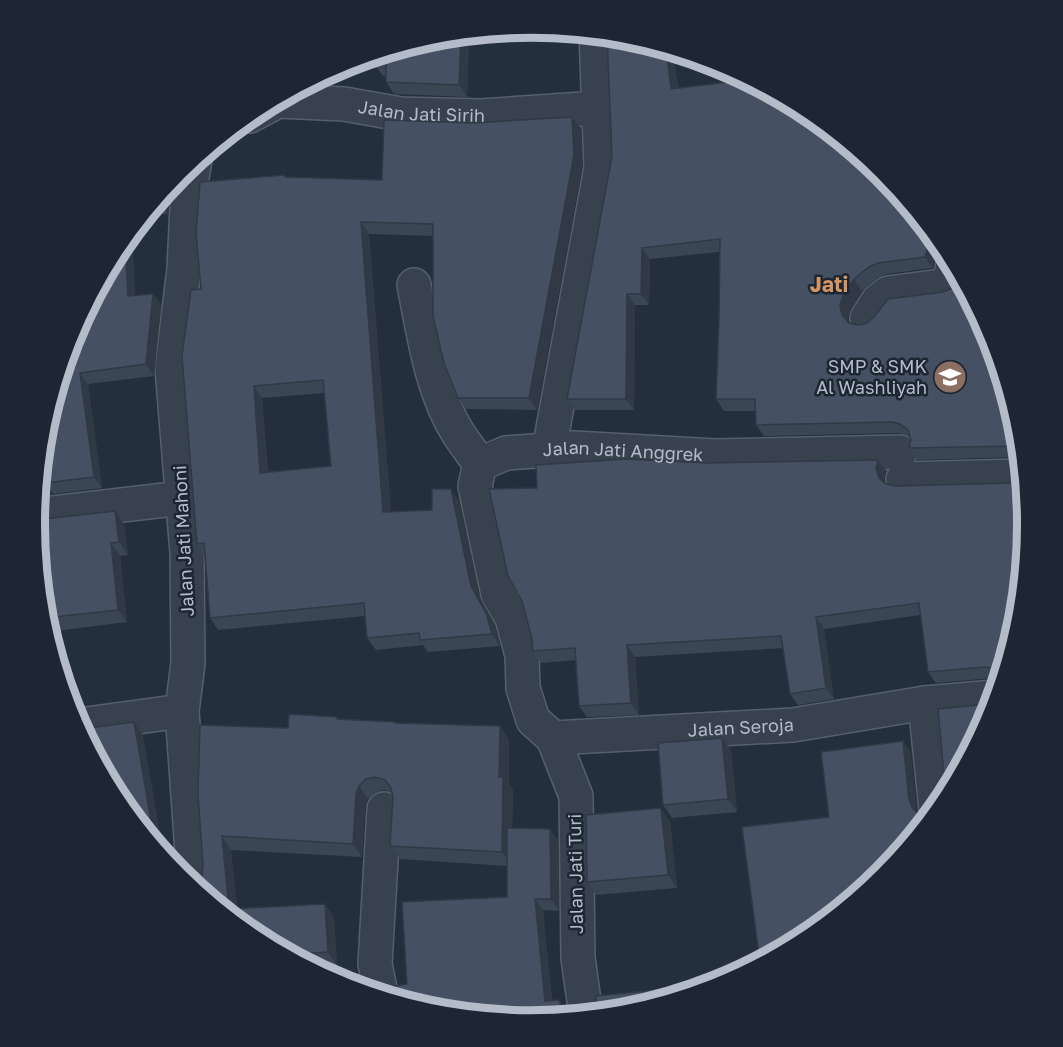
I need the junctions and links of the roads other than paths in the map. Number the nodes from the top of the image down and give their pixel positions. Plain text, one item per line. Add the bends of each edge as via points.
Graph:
1 (596, 42) edge
2 (285, 105) edge
3 (597, 108) junction
4 (192, 176) edge
5 (948, 275) edge
6 (414, 285) dead end
7 (867, 318) dead end
8 (549, 450) junction
9 (480, 464) junction
10 (1014, 475) edge
11 (182, 498) junction
12 (46, 514) edge
13 (985, 698) edge
14 (925, 704) junction
15 (182, 711) junction
16 (89, 724) edge
17 (553, 738) junction
18 (935, 796) edge
19 (384, 808) dead end
20 (193, 872) edge
21 (379, 985) edge
22 (585, 1006) edge

1 - 3 street, Jalan Jati Anggrek
2 - 3 street, Jalan Jati Sirih via 344,104 401,114 481,116
3 - 8 street, Jalan Jati Anggrek via 601,168
4 - 11 street, Jalan Jati Mahoni via 172,368
5 - 7 street via 888,293
6 - 9 street via 427,351 442,398 457,433
8 - 9 street via 506,453
8 - 10 street, Jalan Jati Anggrek via 574,448 902,465
9 - 17 street via 475,486 498,594 512,618 522,655 523,688 533,720
11 - 12 street
11 - 15 street, Jalan Jati Mahoni via 189,607
13 - 14 street, Jalan Seroja
14 - 17 street, Jalan Seroja via 792,725
14 - 18 street
15 - 16 street
15 - 20 street, Jalan Jati Mahoni
17 - 22 street, Jalan Jati Turi via 576,796 578,958
19 - 21 street via 375,964

